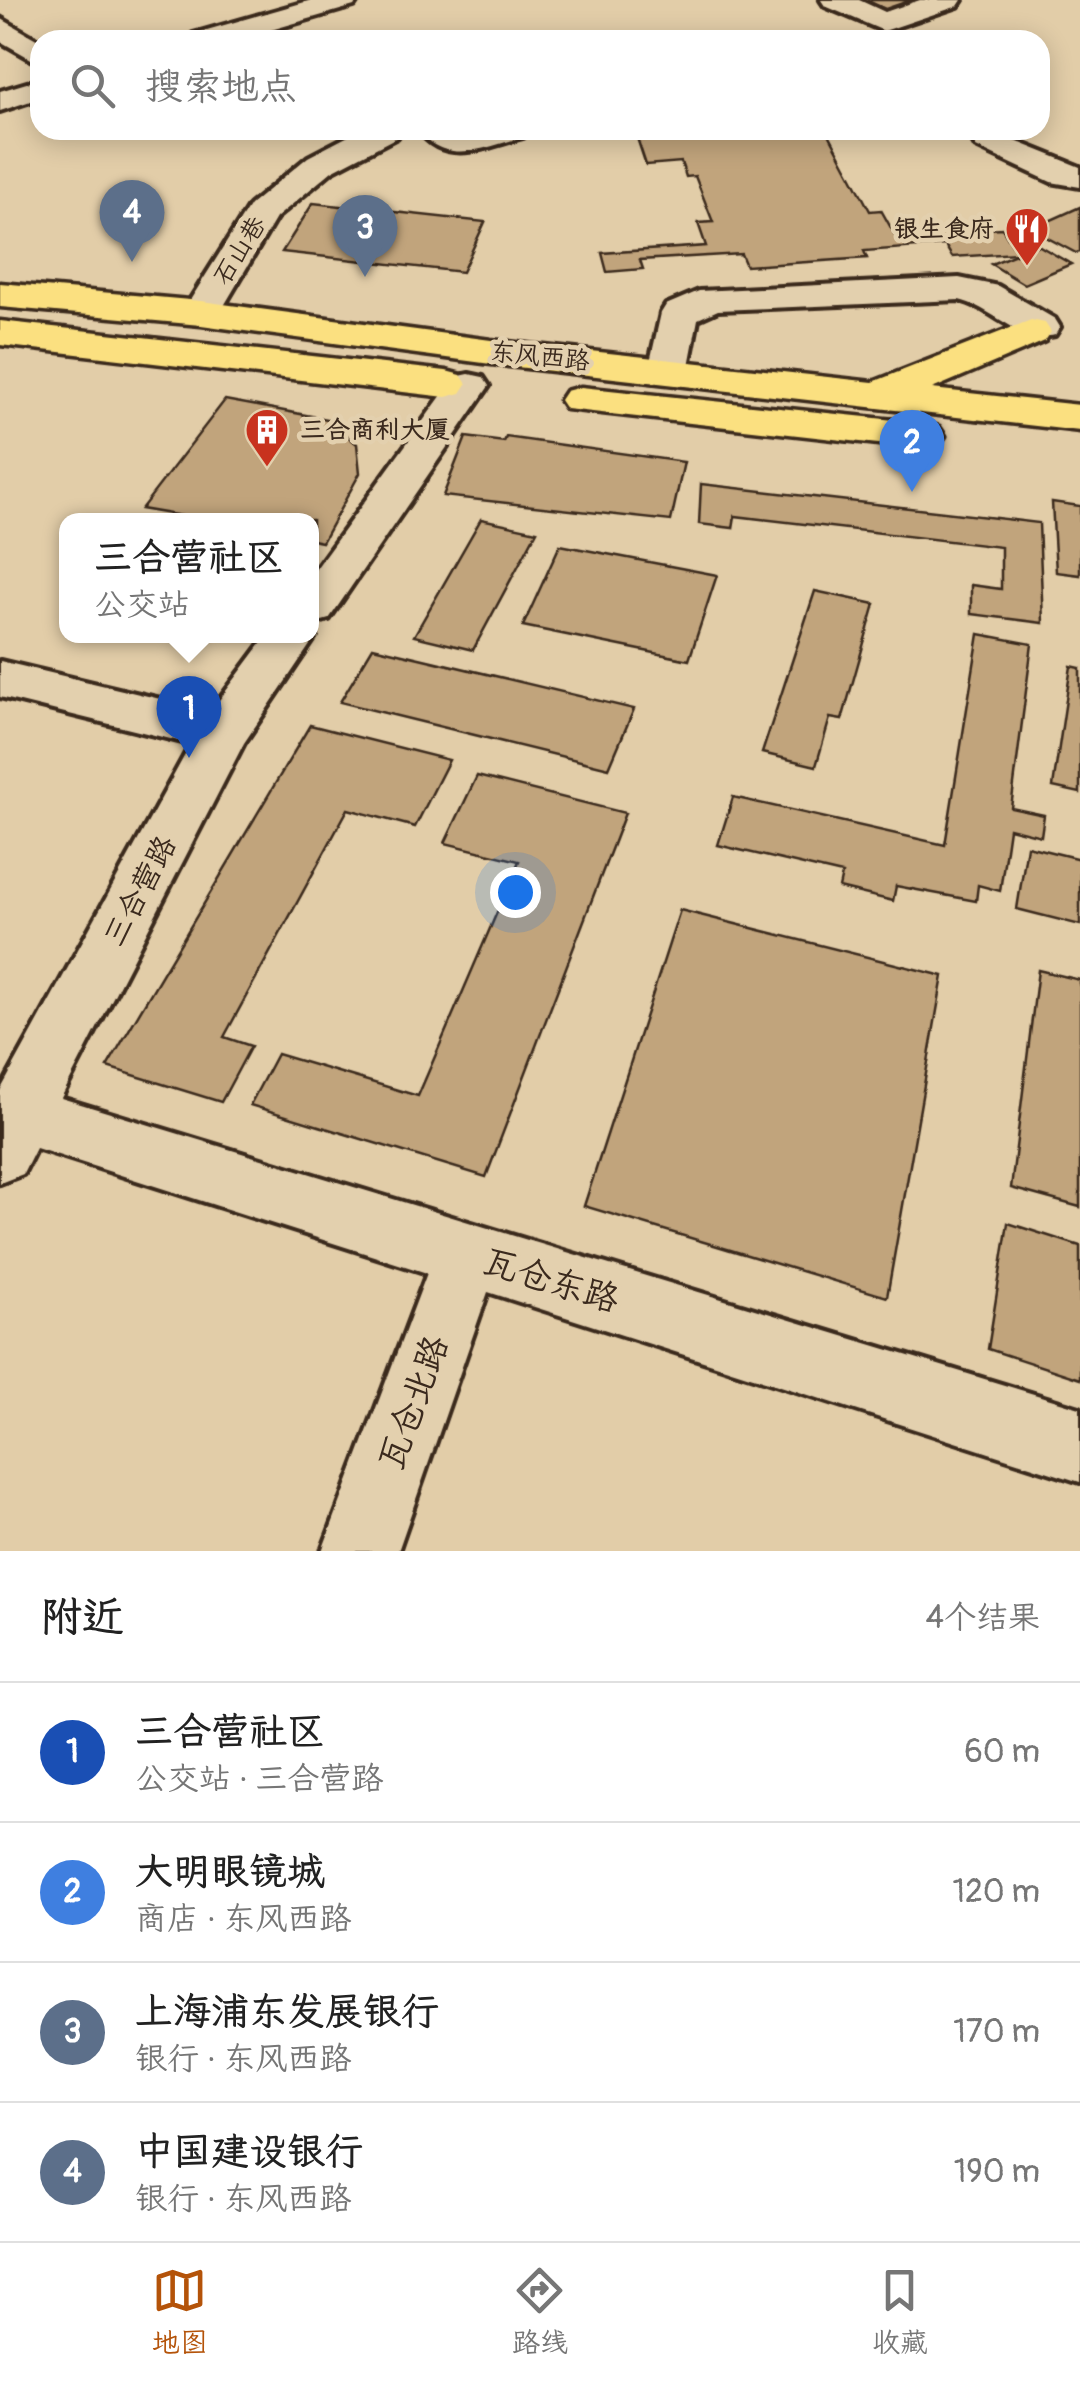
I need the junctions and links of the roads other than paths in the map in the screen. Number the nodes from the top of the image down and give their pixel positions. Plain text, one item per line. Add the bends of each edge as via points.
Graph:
1 (235, 0) edge
2 (344, 0) edge
3 (835, 0) edge
4 (948, 0) edge
5 (0, 28) edge
6 (272, 30) edge
7 (279, 30) edge
8 (871, 30) edge
9 (874, 30) edge
10 (30, 48) edge
11 (30, 92) edge
12 (0, 102) edge
13 (366, 140) edge
14 (988, 140) dead end
15 (1080, 177) edge
16 (0, 295) edge
17 (1080, 308) edge
18 (201, 313) junction
19 (1036, 330) junction
20 (0, 332) edge
21 (668, 371) junction
22 (469, 386) junction
23 (871, 393) junction
24 (1080, 418) edge
25 (1080, 452) edge
26 (319, 598) edge
27 (287, 643) edge
28 (0, 679) edge
29 (223, 733) junction
30 (11, 1134) edge
31 (468, 1255) junction
32 (1080, 1445) edge
33 (360, 1551) edge

1 - 6 street
2 - 7 street
3 - 8 street
4 - 9 street
5 - 10 street
11 - 12 street
13 - 18 street, 石山巷 via 320,164 262,212
14 - 15 street
16 - 18 main road, 东风西路
17 - 19 street
18 - 21 main road, 东风西路
19 - 21 street via 985,294 959,288 712,299 680,312
19 - 23 main road via 949,370
19 - 24 main road via 1012,370 1034,394
20 - 22 main road, 东风西路
21 - 23 main road, 东风西路
22 - 25 main road, 东风西路
22 - 26 street
23 - 24 main road, 东风西路
27 - 29 street, 三合营路
28 - 29 street
29 - 30 street, 三合营路
30 - 31 street, 瓦仓东路
31 - 32 street, 瓦仓东路
31 - 33 street, 瓦仓北路

